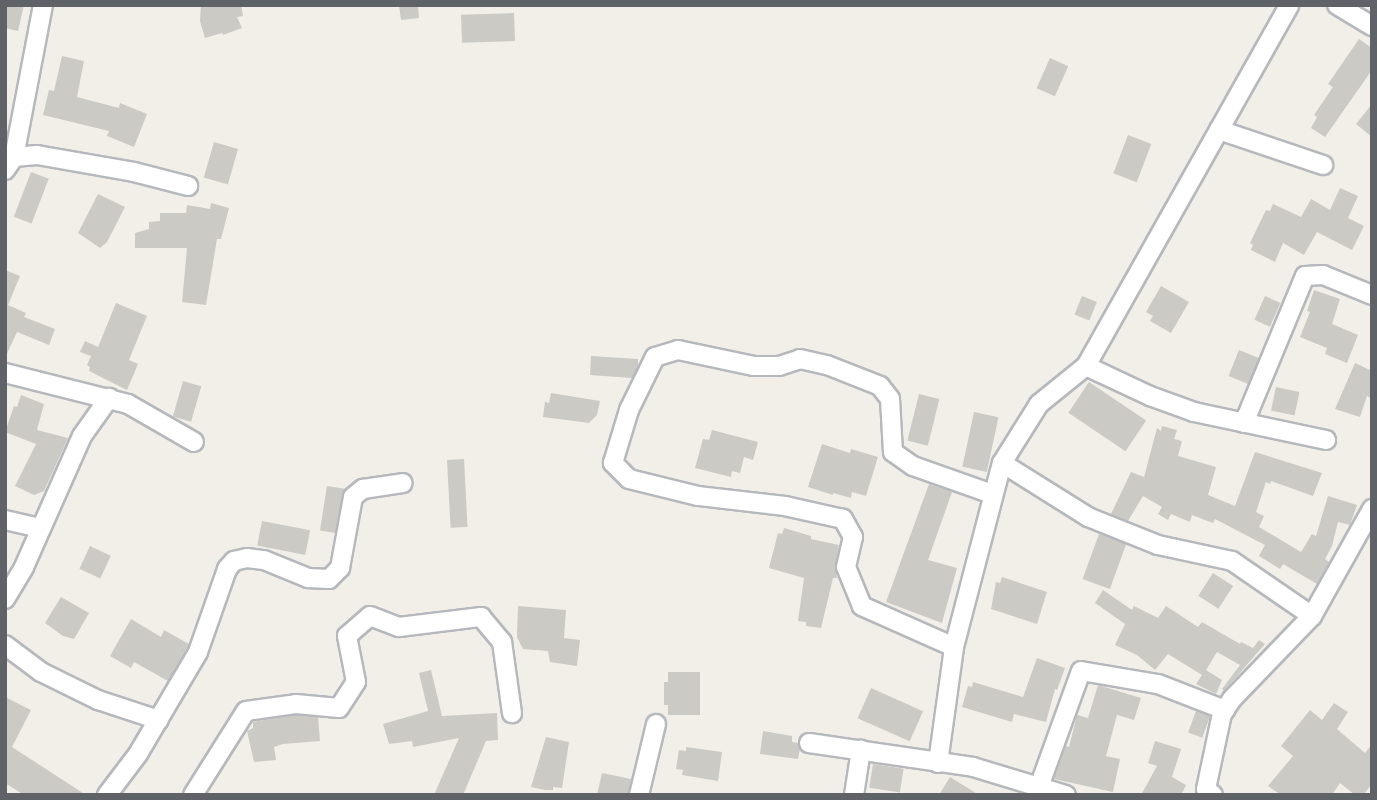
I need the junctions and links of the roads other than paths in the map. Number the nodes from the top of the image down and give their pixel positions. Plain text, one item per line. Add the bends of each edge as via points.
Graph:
1 (43, 5) edge
2 (1289, 5) edge
3 (1337, 5) edge
4 (1372, 26) edge
5 (1219, 130) junction
6 (10, 164) edge
7 (1323, 165) dead end
8 (188, 186) dead end
9 (1372, 295) edge
10 (1086, 366) junction
11 (5, 373) edge
12 (109, 398) junction
13 (1244, 423) junction
14 (1326, 440) dead end
15 (194, 442) dead end
16 (1002, 463) junction
17 (403, 483) dead end
18 (992, 494) junction
19 (1372, 509) edge
20 (5, 520) edge
21 (41, 528) junction
22 (5, 599) edge
23 (1312, 616) junction
24 (5, 645) edge
25 (954, 647) junction
26 (1225, 710) junction
27 (512, 713) dead end
28 (159, 720) junction
29 (656, 724) dead end
30 (809, 743) dead end
31 (861, 750) junction
32 (939, 763) junction
33 (1039, 787) junction
34 (1207, 793) edge
35 (107, 795) edge
36 (193, 795) edge
37 (639, 795) edge
38 (854, 795) edge
39 (1066, 795) edge

1 - 6 street
2 - 5 street
3 - 4 street
5 - 7 street
5 - 10 street
6 - 8 street via 37,155
9 - 13 street via 1323,275 1306,276
10 - 13 street via 1150,396
10 - 16 street via 1038,404
11 - 12 street
12 - 15 street
12 - 21 street via 82,436
13 - 14 street
16 - 18 street
16 - 23 street via 1088,517 1157,545 1232,561
17 - 28 street via 363,489 353,497 340,568 329,579 308,578 264,560 234,561 220,582 198,652
18 - 25 street
18 - 25 street via 913,466 893,452 890,399 880,386 800,359 779,366 754,366 678,350 655,357 629,410 613,463 629,479 698,496 785,506 843,519 853,537 846,567 862,606
19 - 23 street
20 - 21 street
21 - 22 street
23 - 26 street
24 - 28 street via 41,672 98,699
25 - 32 street
26 - 33 street via 1158,684 1081,671
26 - 34 street via 1216,734
27 - 36 street via 502,642 481,617 399,627 370,616 347,636 356,682 339,708 296,704 246,711
28 - 35 street
29 - 37 street
30 - 31 street
31 - 32 street
31 - 38 street
32 - 33 street via 973,767
33 - 39 street

